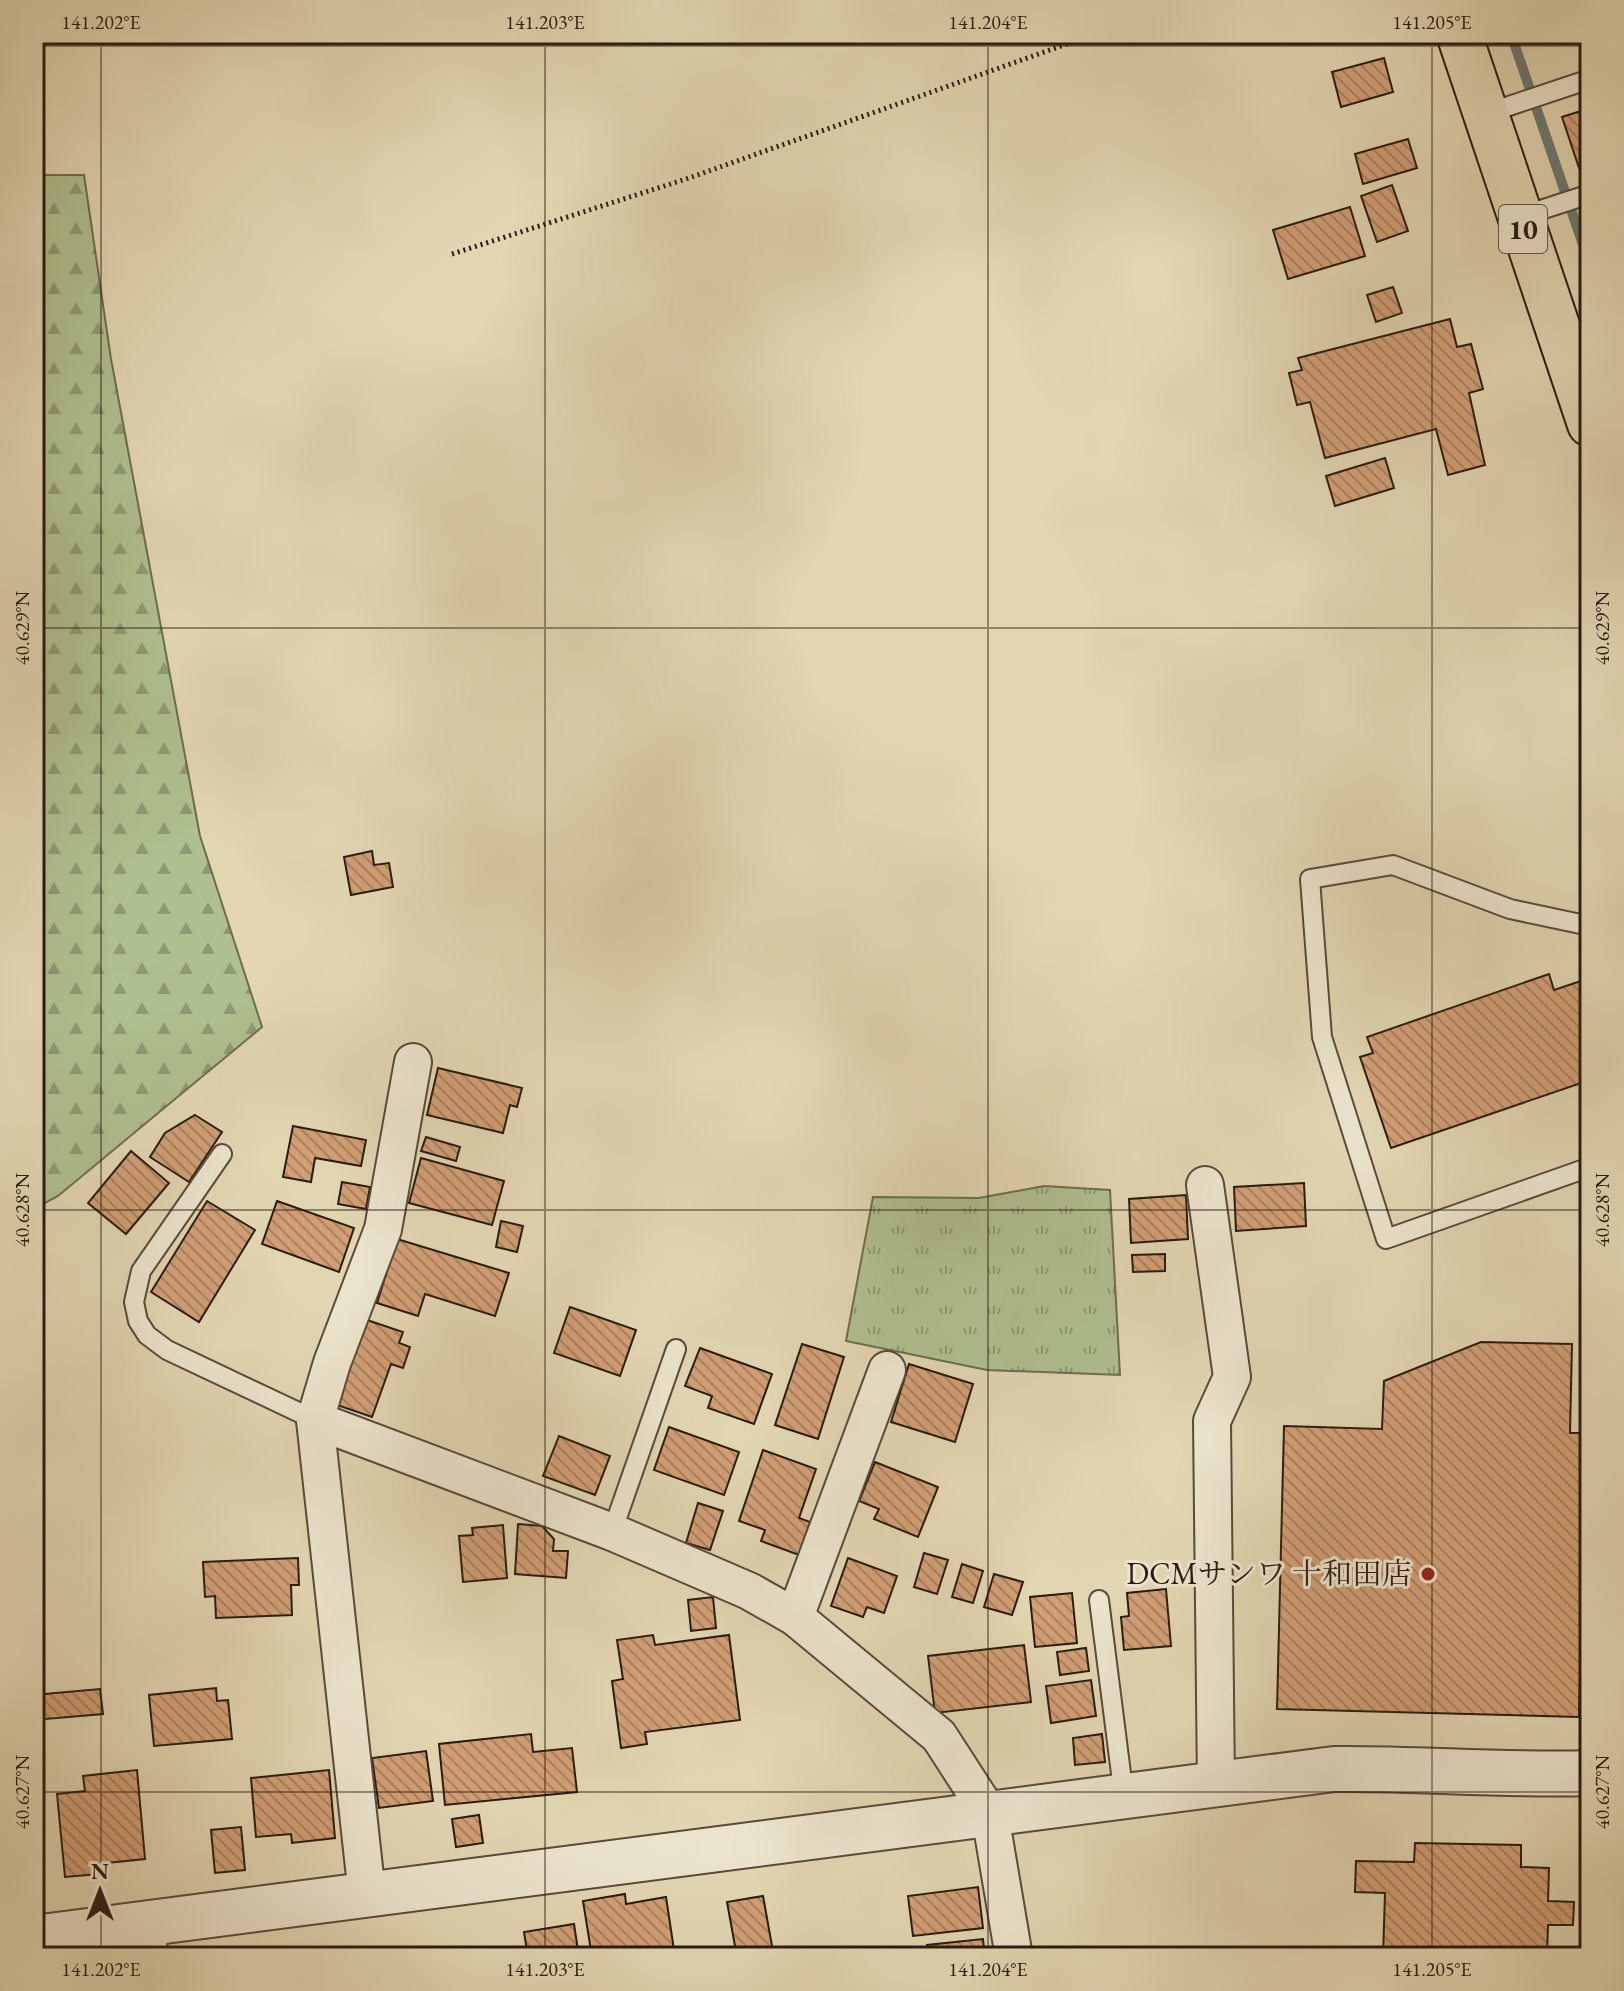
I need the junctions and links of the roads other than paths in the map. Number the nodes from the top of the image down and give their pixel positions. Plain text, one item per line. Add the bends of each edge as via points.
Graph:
1 (1459, 34) edge
2 (1590, 79) edge
3 (1485, 114) junction
4 (1590, 194) edge
5 (1519, 217) junction
6 (1590, 424) edge
7 (1590, 926) edge
8 (413, 1062) dead end
9 (222, 1154) dead end
10 (1590, 1167) edge
11 (1205, 1185) dead end
12 (676, 1349) dead end
13 (887, 1370) dead end
14 (315, 1420) junction
15 (612, 1532) junction
16 (1099, 1600) dead end
17 (795, 1617) junction
18 (1590, 1773) edge
19 (1216, 1785) junction
20 (1124, 1797) junction
21 (990, 1815) junction
22 (367, 1895) junction
23 (34, 1938) edge
24 (148, 1941) edge
25 (1014, 1957) edge

1 - 3 main road, 10
2 - 3 lane
3 - 5 main road, 10
4 - 5 lane
5 - 6 main road, 10
7 - 10 lane via 1510,909 1393,865 1310,879 1322,1037 1386,1239
8 - 14 street via 383,1229
9 - 14 lane via 141,1271 134,1302 138,1321 167,1350
11 - 19 street via 1232,1377 1212,1421
12 - 15 lane
13 - 17 street
14 - 15 street
14 - 22 street
15 - 17 street via 749,1591
16 - 20 lane
17 - 21 street via 939,1736
18 - 19 street via 1334,1769
19 - 20 street
20 - 21 street
21 - 22 street
21 - 25 street
22 - 24 street
23 - 24 street

